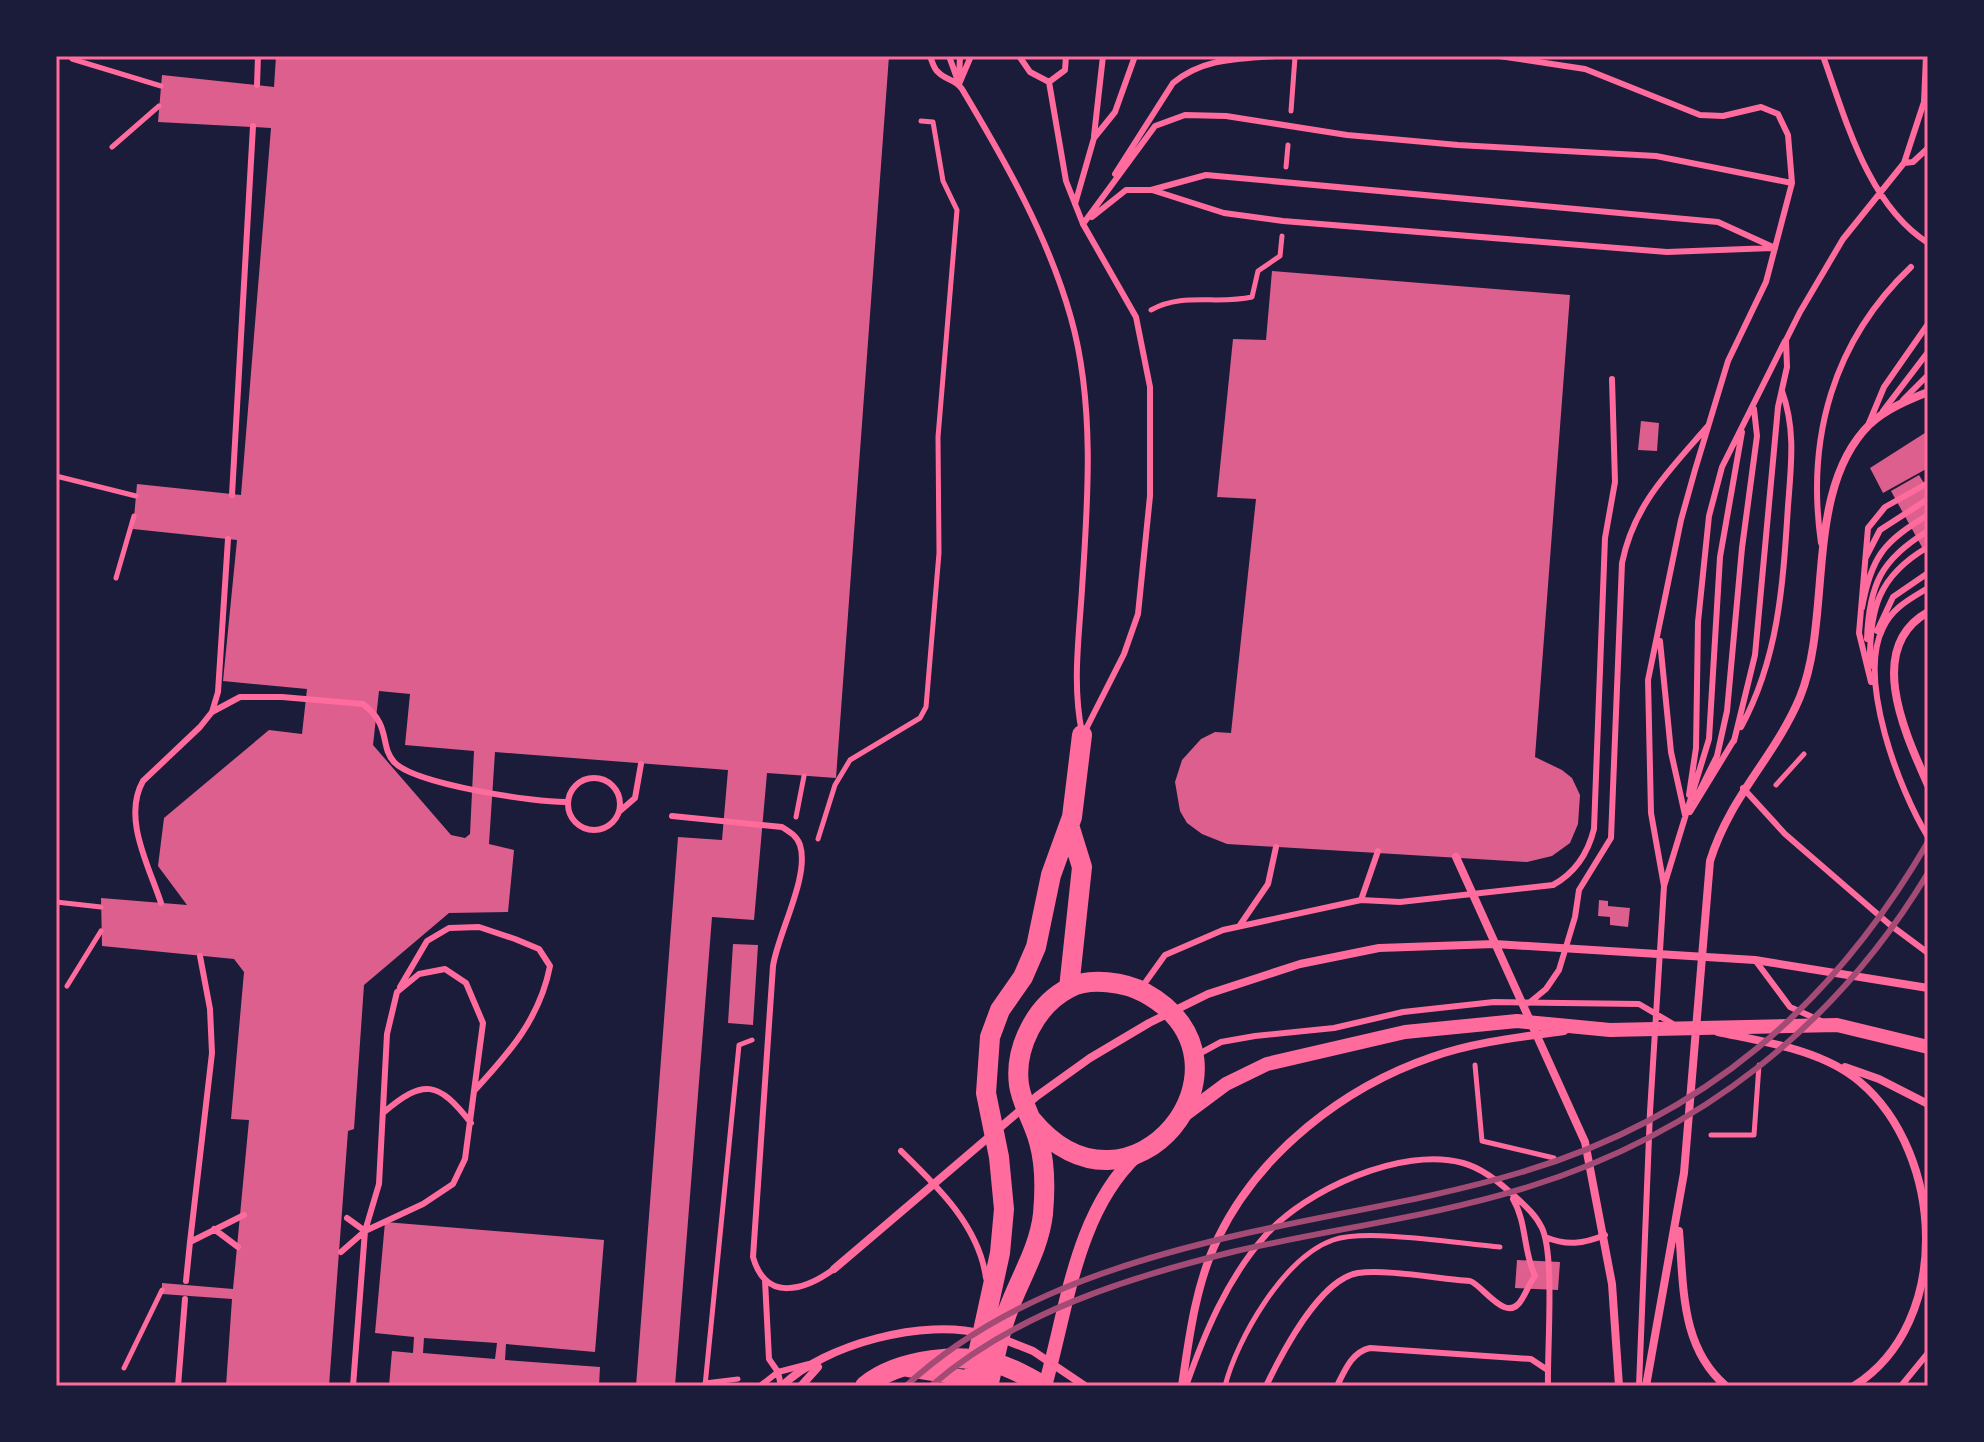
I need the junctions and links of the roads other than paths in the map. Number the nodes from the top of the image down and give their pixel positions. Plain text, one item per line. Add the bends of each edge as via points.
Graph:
1 (258, 56) edge
2 (930, 56) edge
3 (949, 56) edge
4 (960, 56) edge
5 (971, 56) edge
6 (1019, 56) edge
7 (1066, 56) edge
8 (1103, 56) edge
9 (1135, 56) edge
10 (1275, 56) edge
11 (1499, 56) edge
12 (1823, 56) edge
13 (1926, 56) edge
14 (1049, 82) junction
15 (959, 84) junction
16 (257, 85) dead end
17 (253, 126) dead end
18 (1094, 138) junction
19 (1928, 148) edge
20 (1904, 163) junction
21 (1792, 183) junction
22 (1151, 190) junction
23 (1075, 204) junction
24 (1083, 224) junction
25 (1928, 243) edge
26 (1775, 248) junction
27 (1911, 267) dead end
28 (1928, 324) edge
29 (1786, 340) junction
30 (1928, 352) edge
31 (1928, 377) edge
32 (1612, 379) dead end
33 (1782, 391) junction
34 (1928, 392) edge
35 (1754, 405) junction
36 (1895, 408) junction
37 (1878, 418) junction
38 (1710, 423) junction
39 (1868, 427) junction
40 (1742, 432) junction
41 (1928, 483) edge
42 (232, 495) dead end
43 (1928, 499) edge
44 (1928, 515) edge
45 (1928, 531) edge
46 (228, 539) dead end
47 (1822, 547) junction
48 (1928, 547) edge
49 (1928, 573) edge
50 (1861, 579) junction
51 (1928, 588) edge
52 (1928, 612) edge
53 (1659, 633) junction
54 (1859, 633) junction
55 (1872, 665) junction
56 (1873, 689) junction
57 (212, 712) junction
58 (1082, 735) junction
59 (1734, 741) junction
60 (641, 764) dead end
61 (1928, 783) edge
62 (1743, 788) junction
63 (568, 802) junction
64 (620, 811) junction
65 (672, 816) dead end
66 (1686, 819) junction
67 (1069, 825) junction
68 (1928, 837) edge
69 (1276, 847) dead end
70 (1378, 851) dead end
71 (1456, 857) dead end
72 (1664, 886) junction
73 (1361, 900) junction
74 (161, 903) dead end
75 (1238, 927) junction
76 (1567, 948) junction
77 (1928, 953) edge
78 (200, 956) dead end
79 (1755, 960) junction
80 (1069, 988) junction
81 (1928, 988) edge
82 (1140, 990) junction
83 (397, 992) junction
84 (1529, 1003) junction
85 (1837, 1025) junction
86 (1610, 1030) junction
87 (1682, 1030) junction
88 (1711, 1031) junction
89 (1928, 1047) edge
90 (1193, 1056) junction
91 (1837, 1065) junction
92 (475, 1090) junction
93 (1928, 1104) edge
94 (383, 1113) junction
95 (1183, 1116) junction
96 (1031, 1119) junction
97 (471, 1123) junction
98 (901, 1151) dead end
99 (1137, 1155) junction
100 (1506, 1189) junction
101 (244, 1215) dead end
102 (347, 1218) dead end
103 (1678, 1218) junction
104 (214, 1229) junction
105 (365, 1231) junction
106 (1605, 1235) junction
107 (1545, 1237) junction
108 (190, 1242) junction
109 (238, 1247) dead end
110 (341, 1252) dead end
111 (834, 1269) joint
112 (765, 1280) junction
113 (186, 1281) dead end
114 (989, 1297) junction
115 (185, 1299) dead end
116 (1928, 1353) edge
117 (828, 1359) junction
118 (941, 1366) junction
119 (778, 1372) junction
120 (1548, 1372) junction
121 (872, 1380) edge
122 (1083, 1384) edge
123 (178, 1386) edge
124 (353, 1386) edge
125 (760, 1386) edge
126 (781, 1386) edge
127 (801, 1386) edge
128 (971, 1386) edge
129 (988, 1386) edge
130 (998, 1386) edge
131 (1044, 1386) edge
132 (1184, 1386) edge
133 (1266, 1386) edge
134 (1337, 1386) edge
135 (1548, 1386) edge
136 (1619, 1386) edge
137 (1639, 1386) edge
138 (1646, 1386) edge
139 (1726, 1386) edge
140 (1854, 1386) edge
141 (1901, 1386) edge

1 - 16 lane
2 - 15 lane via 938,73
3 - 15 lane
4 - 15 lane
5 - 15 lane
6 - 14 lane via 1030,72
7 - 14 lane via 1065,70
8 - 18 lane
9 - 18 lane via 1115,112
10 - 24 lane via 1203,64 1173,83
11 - 21 lane via 1585,69 1700,115 1761,107 1778,114 1788,135
12 - 25 lane via 1876,187 1907,230
13 - 20 lane via 1924,102
14 - 23 lane via 1066,181
15 - 58 lane via 1028,207 1072,320 1085,408 1075,700
17 - 42 lane
18 - 23 lane
19 - 20 lane
20 - 29 lane via 1843,239
21 - 24 lane via 1656,156 1458,145 1185,115 1155,126
21 - 26 lane
22 - 24 lane via 1126,190
22 - 26 lane via 1224,213 1283,221 1667,252
22 - 26 lane via 1206,175 1718,222
23 - 24 lane
24 - 58 lane via 1136,317 1150,387 1151,434 1138,614 1124,654
26 - 38 lane via 1766,282 1728,361
27 - 47 lane via 1869,311 1834,381 1819,462 1816,506
28 - 39 lane via 1884,387
29 - 33 lane
29 - 35 lane
30 - 37 lane
31 - 36 lane
32 - 73 lane via 1615,482 1605,538 1591,841 1567,877 1553,885 1400,902
33 - 59 lane via 1755,655
33 - 59 lane via 1792,417 1792,445 1781,602 1774,644 1753,706
34 - 36 street
35 - 40 lane
35 - 66 lane via 1757,436 1727,711 1717,756
36 - 37 street
37 - 39 street
38 - 53 lane via 1681,520
38 - 76 lane via 1647,497 1629,531 1622,563 1611,838 1579,890
39 - 47 street via 1838,479
40 - 66 lane via 1720,557 1709,739
40 - 66 lane via 1722,467 1704,546 1696,748
41 - 50 lane via 1875,517 1864,541
43 - 50 lane via 1880,530 1871,542
44 - 54 lane via 1898,532 1876,559
45 - 55 lane via 1886,562 1876,584 1867,625
46 - 57 lane via 218,692
47 - 62 street via 1810,667 1784,729
48 - 55 lane via 1902,562 1881,591 1870,639
49 - 55 lane via 1906,586 1883,611
50 - 54 lane
51 - 55 lane via 1894,611 1883,627
52 - 61 street via 1900,639 1894,676 1895,694
53 - 66 lane via 1671,752
53 - 72 lane via 1648,680 1651,813
54 - 56 lane
55 - 56 lane
56 - 68 lane via 1906,794
57 - 63 lane via 240,697 363,704 382,725 391,758 411,774 520,798
57 - 74 lane via 137,792 137,837
58 - 67 main road
59 - 66 lane
60 - 64 lane via 635,798
62 - 77 lane via 1798,845
62 - 103 street via 1716,839 1707,887
63 - 64 lane via 578,824 594,830 610,825
63 - 64 lane via 581,781 599,778 619,793
65 - 112 lane via 782,827 800,845 799,878 777,943 763,1082 753,1257
66 - 72 lane
67 - 80 main road via 1082,867
67 - 114 main road via 1051,875 1036,947 1000,1010 986,1062 1004,1209
69 - 75 lane via 1268,884
70 - 73 lane
71 - 106 street via 1571,1109 1590,1159
72 - 137 lane
73 - 75 lane
75 - 82 lane via 1165,955
76 - 79 street
76 - 84 lane via 1559,970
76 - 111 street via 1445,943 1379,948 1300,964 1208,994 1090,1058 1005,1122
78 - 108 lane via 212,1053
79 - 81 street
79 - 85 lane via 1790,1007
80 - 82 main road via 1093,982
80 - 96 main road via 1040,1014 1022,1046 1019,1083
82 - 90 main road via 1175,1016
83 - 92 lane via 419,974 445,969 466,983 483,1023
83 - 92 lane via 427,941 449,928 479,927 539,949 550,966 545,990 520,1040
83 - 94 lane via 387,1034
84 - 87 lane via 1639,1004
84 - 90 lane via 1403,1012 1334,1028 1221,1042
85 - 88 street
85 - 89 street
86 - 87 street
86 - 95 street via 1517,1021 1405,1032 1267,1064 1226,1084
86 - 132 street via 1563,1031 1433,1056 1351,1096 1311,1124 1272,1159 1217,1238 1201,1285
87 - 88 street
88 - 91 street
90 - 95 main road via 1191,1097
91 - 93 street
91 - 140 street via 1883,1105 1900,1135 1914,1172 1927,1245 1920,1301 1907,1331 1871,1375
92 - 97 lane
94 - 97 lane via 418,1088 438,1089
94 - 105 lane via 379,1184
95 - 99 main road via 1155,1146
96 - 99 main road via 1059,1147 1077,1156 1097,1160
96 - 129 main road via 1040,1144 1042,1222 1005,1317
97 - 105 lane via 465,1159 453,1184
98 - 114 lane via 946,1198 976,1241
99 - 131 street via 1111,1184 1090,1221
100 - 107 lane via 1530,1210
100 - 132 lane via 1465,1164 1442,1159 1388,1167 1322,1191 1264,1236 1229,1286
100 - 133 lane via 1524,1224 1527,1260 1535,1276 1517,1304 1493,1302 1470,1281 1357,1273 1336,1284 1315,1306
101 - 104 lane
102 - 105 lane
103 - 138 street
103 - 139 street via 1689,1327 1705,1365
104 - 108 lane
104 - 109 lane
105 - 110 lane
105 - 124 lane
106 - 107 lane via 1563,1245
106 - 136 street
107 - 120 lane
108 - 113 lane
111 - 112 lane via 805,1287 790,1289
112 - 119 lane via 769,1359
114 - 128 main road
115 - 123 lane
116 - 141 lane
117 - 119 lane
117 - 122 street via 870,1339 944,1329 971,1331 1033,1351
117 - 126 street
117 - 127 street
118 - 121 main road via 903,1366
118 - 130 main road
118 - 131 main road via 983,1361
119 - 125 lane
119 - 126 lane
120 - 134 lane via 1531,1359 1370,1348 1352,1359
120 - 135 lane

